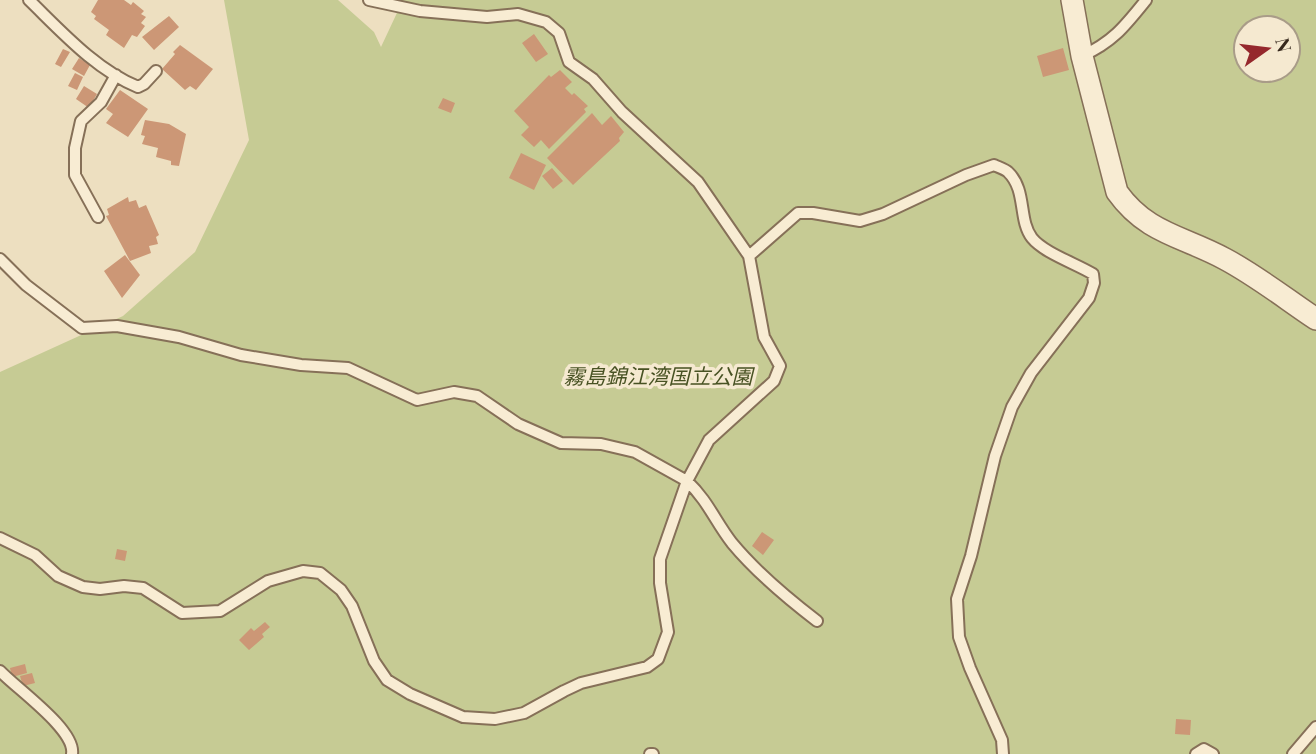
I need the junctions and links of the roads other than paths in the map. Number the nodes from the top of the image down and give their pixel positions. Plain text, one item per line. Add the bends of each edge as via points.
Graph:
1 (29, 0) edge
2 (369, 0) edge
3 (1072, 0) edge
4 (1146, 0) edge
5 (1082, 57) junction
6 (156, 71) dead end
7 (116, 75) junction
8 (97, 216) dead end
9 (749, 257) junction
10 (0, 259) edge
11 (1316, 319) edge
12 (687, 481) junction
13 (0, 538) edge
14 (817, 621) dead end
15 (0, 671) edge
16 (1316, 727) edge
17 (72, 754) edge
18 (1003, 754) edge
19 (1196, 754) edge
20 (1213, 754) edge
21 (1293, 754) edge

1 - 7 lane
2 - 9 lane via 487,17 518,14 545,22 559,33 569,62 593,79 698,182
3 - 5 street
4 - 5 lane via 1120,33
5 - 11 street via 1117,192 1129,209 1153,227 1226,259
6 - 7 lane via 138,87
7 - 8 lane via 101,102 81,121 75,148 75,174
9 - 12 lane via 764,337 780,366 774,382 709,440
9 - 18 lane via 798,213 860,221 993,166 1008,172 1022,196 1032,237 1093,274 1089,298 1031,373 1012,407 957,599 959,637 1002,740
10 - 12 lane via 82,328 117,326 241,355 348,368 417,400 454,392 477,396 518,424 561,443 601,444 635,452
12 - 13 lane via 660,559 668,632 658,659 647,667 582,683 524,713 495,719 463,717 387,680 374,661 352,606 320,573 303,570 268,581 220,611 182,613 143,588 83,587
12 - 14 lane via 738,549
15 - 17 lane via 65,731
16 - 21 lane
19 - 20 lane via 1204,749

